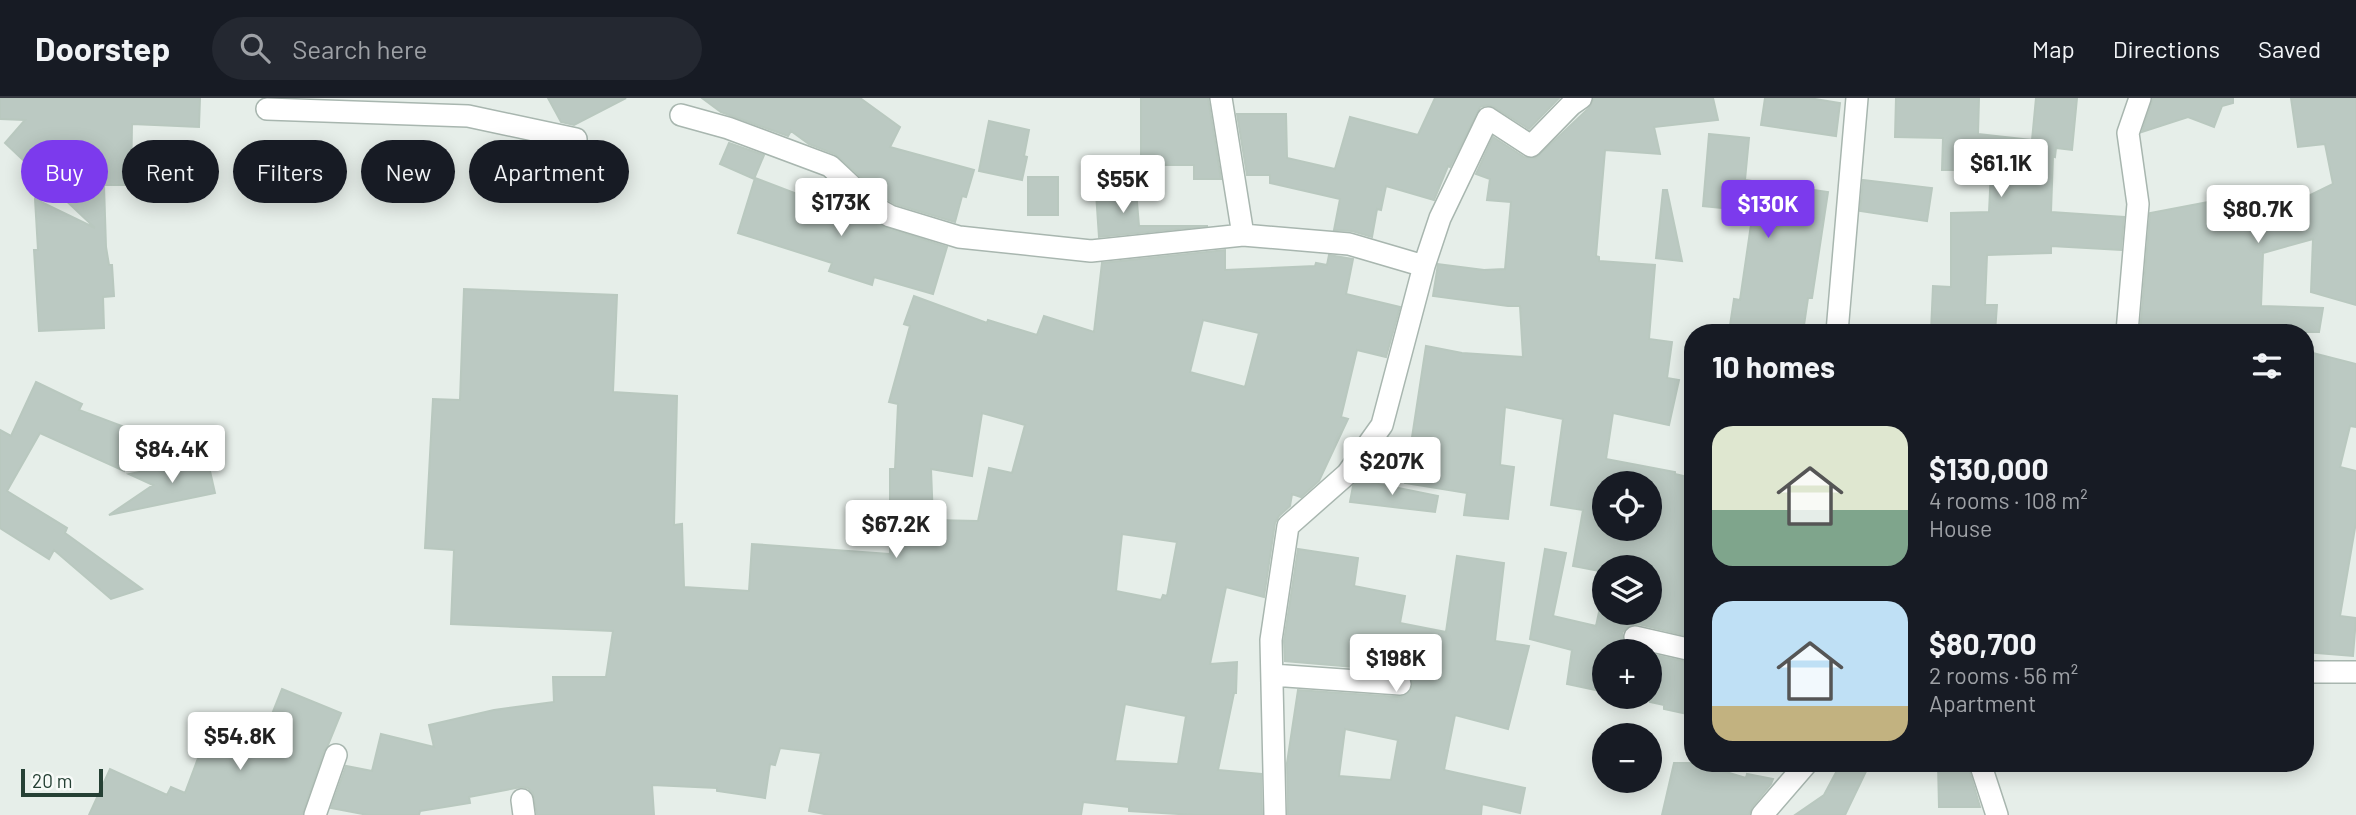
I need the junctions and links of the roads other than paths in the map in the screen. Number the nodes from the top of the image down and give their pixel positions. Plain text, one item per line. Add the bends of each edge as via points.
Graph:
1 (1221, 98) edge
2 (1581, 98) edge
3 (1857, 98) edge
4 (2140, 98) edge
5 (267, 109) dead end
6 (681, 115) dead end
7 (576, 139) dead end
8 (1243, 235) junction
9 (1424, 266) junction
10 (1838, 324) edge
11 (2128, 324) edge
12 (1635, 637) dead end
13 (1684, 648) edge
14 (2314, 672) edge
15 (2356, 672) edge
16 (1272, 675) junction
17 (1400, 684) dead end
18 (335, 755) dead end
19 (1799, 772) edge
20 (1983, 772) edge
21 (315, 815) edge
22 (1275, 815) edge
23 (1762, 815) edge
24 (1997, 815) edge

1 - 8 street
2 - 9 street via 1531,146 1488,118 1440,218
3 - 10 street
4 - 11 street via 2128,133 2138,204
5 - 7 street via 468,116
6 - 8 street via 830,166 890,216 959,237 1091,251
8 - 9 street via 1349,244
9 - 16 street via 1382,425 1347,474 1288,526 1271,640
12 - 13 street
14 - 15 street
16 - 17 street
16 - 22 street
18 - 21 street
19 - 23 street
20 - 24 street

